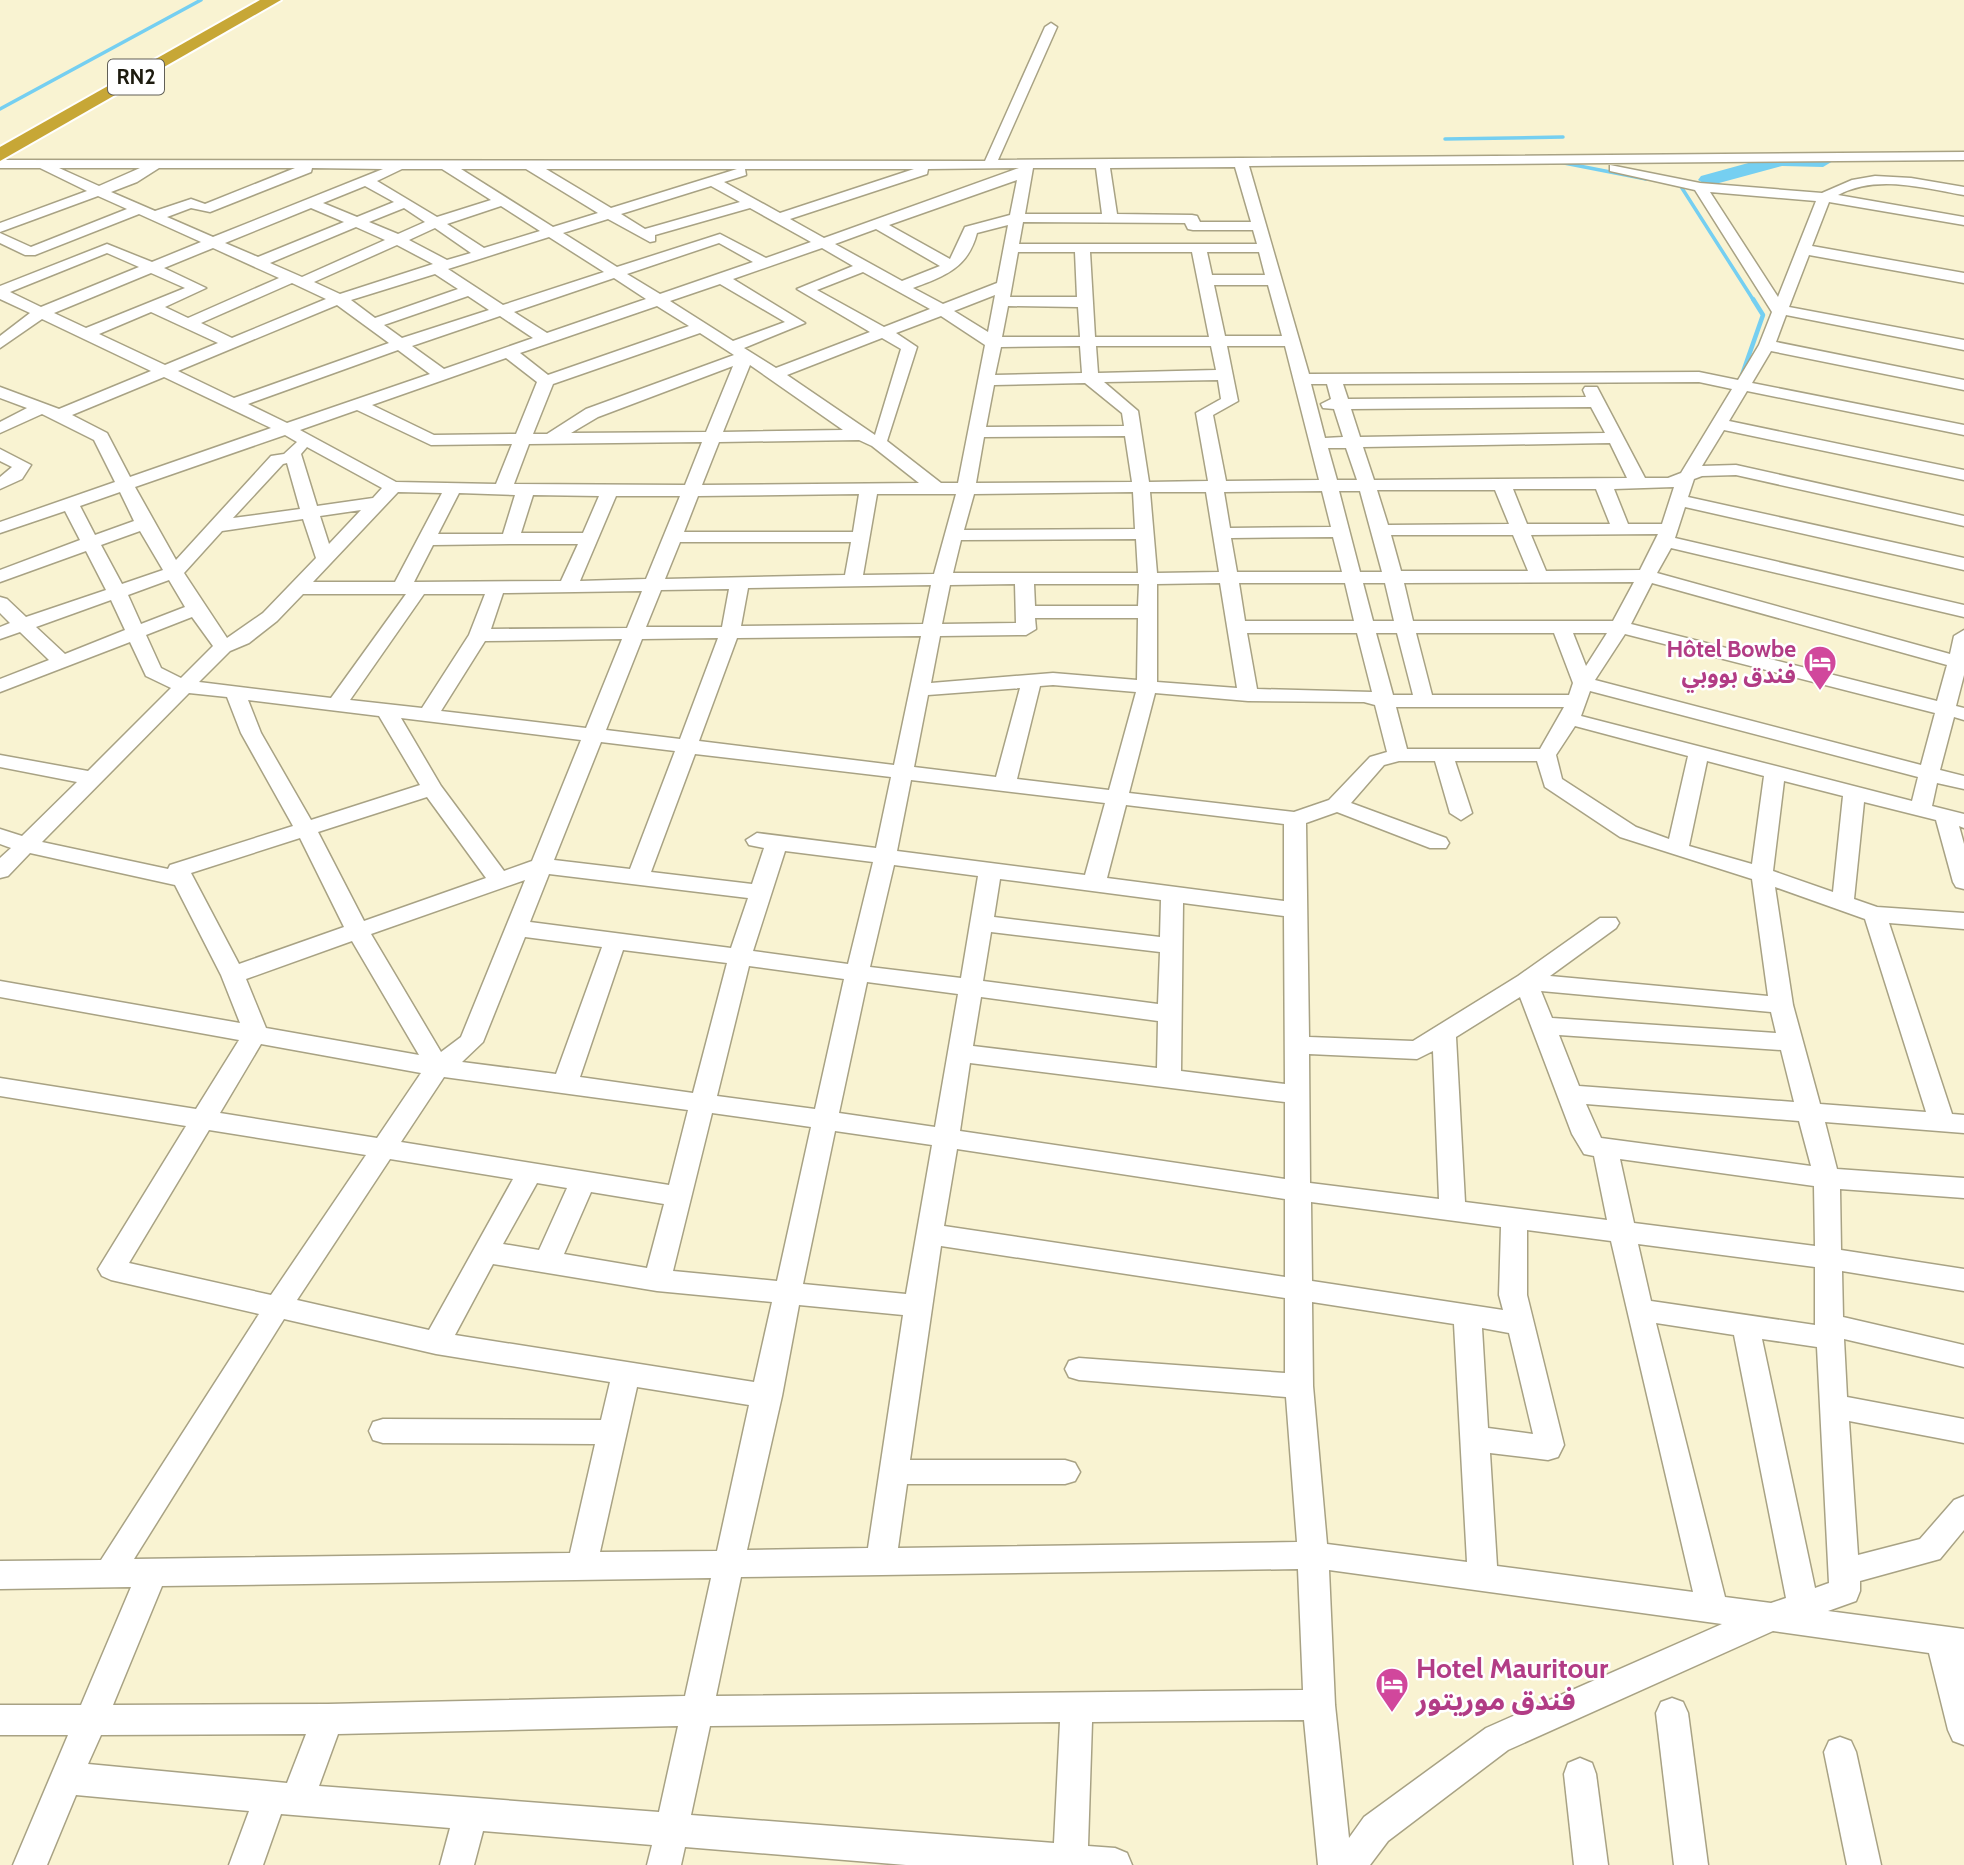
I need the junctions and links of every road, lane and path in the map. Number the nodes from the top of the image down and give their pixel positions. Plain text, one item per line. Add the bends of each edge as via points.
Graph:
1 (272, 0) edge
2 (1051, 27) dead end
3 (0, 155) edge
4 (1958, 158) edge
5 (1574, 160) junction
6 (1241, 162) junction
7 (1102, 163) junction
8 (0, 164) edge
9 (40, 164) junction
10 (156, 164) junction
11 (319, 164) junction
12 (405, 164) junction
13 (444, 164) junction
14 (990, 164) junction
15 (529, 165) junction
16 (761, 165) junction
17 (942, 165) junction
18 (1026, 168) junction
19 (367, 181) junction
20 (713, 181) junction
21 (1700, 187) junction
22 (873, 188) junction
23 (1944, 188) junction
24 (99, 191) junction
25 (1964, 191) edge
26 (1824, 197) junction
27 (405, 202) junction
28 (500, 202) junction
29 (752, 202) junction
30 (312, 203) junction
31 (137, 210) junction
32 (918, 210) junction
33 (607, 212) junction
34 (153, 217) junction
35 (779, 218) junction
36 (1017, 218) junction
37 (1110, 218) junction
38 (1964, 221) edge
39 (356, 222) junction
40 (437, 222) junction
41 (877, 224) junction
42 (1259, 226) junction
43 (668, 227) junction
44 (0, 228) edge
45 (546, 232) junction
46 (0, 237) edge
47 (400, 240) junction
48 (54, 243) junction
49 (823, 243) junction
50 (211, 244) junction
51 (698, 245) junction
52 (1011, 248) junction
53 (1082, 248) junction
54 (1265, 248) junction
55 (1199, 249) junction
56 (1803, 249) junction
57 (481, 253) junction
58 (86, 256) junction
59 (257, 263) junction
60 (765, 263) junction
61 (865, 266) junction
62 (440, 267) junction
63 (953, 267) junction
64 (152, 268) junction
65 (614, 274) junction
66 (721, 278) junction
67 (1964, 278) edge
68 (296, 280) junction
69 (1206, 280) junction
70 (1274, 280) junction
71 (901, 286) junction
72 (470, 290) junction
73 (0, 292) edge
74 (1002, 294) junction
75 (821, 298) junction
76 (339, 299) junction
77 (657, 300) junction
78 (1084, 302) junction
79 (152, 307) junction
80 (1779, 309) junction
81 (503, 311) junction
82 (944, 311) junction
83 (42, 312) junction
84 (779, 313) junction
85 (189, 323) junction
86 (372, 324) junction
87 (700, 328) junction
88 (87, 333) junction
89 (883, 333) junction
90 (545, 339) junction
91 (1291, 341) junction
92 (0, 342) edge
93 (992, 342) junction
94 (1087, 342) junction
95 (1219, 342) junction
96 (233, 344) junction
97 (400, 344) junction
98 (1767, 345) junction
99 (1964, 345) edge
100 (738, 351) junction
101 (508, 352) junction
102 (168, 372) junction
103 (775, 374) junction
104 (442, 375) junction
105 (1225, 375) junction
106 (1584, 377) junction
107 (1333, 378) junction
108 (1090, 379) junction
109 (1302, 379) junction
110 (986, 380) junction
111 (545, 381) junction
112 (1744, 385) junction
113 (1964, 385) edge
114 (0, 392) edge
115 (1597, 402) junction
116 (234, 404) junction
117 (358, 404) junction
118 (1342, 404) junction
119 (1308, 405) junction
120 (41, 408) junction
121 (59, 415) junction
122 (1721, 424) junction
123 (0, 428) edge
124 (286, 429) junction
125 (1964, 430) edge
126 (1134, 431) junction
127 (976, 432) junction
128 (713, 437) junction
129 (874, 438) junction
130 (1616, 438) junction
131 (523, 439) junction
132 (550, 439) junction
133 (310, 442) junction
134 (1318, 443) junction
135 (1354, 443) junction
136 (0, 454) edge
137 (294, 457) junction
138 (1964, 475) edge
139 (1686, 478) junction
140 (0, 484) edge
141 (1602, 484) junction
142 (1639, 484) junction
143 (123, 485) junction
144 (1502, 485) junction
145 (1329, 486) junction
146 (1367, 486) junction
147 (393, 487) junction
148 (1141, 487) junction
149 (1216, 487) junction
150 (453, 489) junction
151 (869, 489) junction
152 (937, 489) junction
153 (966, 489) junction
154 (502, 491) junction
155 (525, 491) junction
156 (610, 491) junction
157 (692, 491) junction
158 (1677, 500) junction
159 (375, 503) junction
160 (70, 504) junction
161 (313, 513) junction
162 (1964, 521) edge
163 (144, 523) junction
164 (219, 526) junction
165 (0, 527) edge
166 (1621, 529) junction
167 (1381, 530) junction
168 (1519, 530) junction
169 (1341, 532) junction
170 (1222, 533) junction
171 (1144, 534) junction
172 (952, 535) junction
173 (1667, 535) junction
174 (673, 537) junction
175 (861, 537) junction
176 (587, 538) junction
177 (510, 539) junction
178 (427, 540) junction
179 (91, 542) junction
180 (324, 557) junction
181 (1964, 564) edge
182 (175, 572) junction
183 (0, 576) edge
184 (1352, 576) junction
185 (1393, 576) junction
186 (1539, 576) junction
187 (1646, 576) junction
188 (1229, 577) junction
189 (942, 579) junction
190 (1024, 579) junction
191 (1148, 579) junction
192 (853, 580) junction
193 (740, 583) junction
194 (654, 585) junction
195 (568, 586) junction
196 (300, 588) junction
197 (496, 588) junction
198 (410, 589) junction
199 (116, 590) junction
200 (0, 603) edge
201 (195, 609) junction
202 (1964, 611) edge
203 (1025, 612) junction
204 (1147, 612) junction
205 (23, 624) junction
206 (1365, 627) junction
207 (1405, 627) junction
208 (1561, 627) junction
209 (1619, 627) junction
210 (1237, 628) junction
211 (931, 630) junction
212 (730, 632) junction
213 (0, 633) edge
214 (136, 633) junction
215 (634, 634) junction
216 (479, 635) junction
217 (1964, 636) edge
218 (223, 647) junction
219 (61, 662) junction
220 (1961, 663) edge
221 (1031, 682) junction
222 (0, 686) edge
223 (183, 686) junction
224 (1147, 686) junction
225 (917, 690) junction
226 (236, 694) junction
227 (1248, 695) junction
228 (1384, 701) junction
229 (1424, 701) junction
230 (1576, 701) junction
231 (337, 704) junction
232 (386, 710) junction
233 (1955, 712) edge
234 (428, 715) junction
235 (594, 735) junction
236 (689, 746) junction
237 (1699, 752) junction
238 (1398, 755) junction
239 (1443, 755) junction
240 (1546, 755) junction
241 (0, 761) edge
242 (901, 772) junction
243 (1775, 772) junction
244 (1929, 774) junction
245 (92, 778) junction
246 (1964, 783) edge
247 (1005, 784) junction
248 (432, 788) junction
249 (1854, 793) junction
250 (1118, 797) junction
251 (1337, 805) junction
252 (1920, 810) junction
253 (1461, 813) dead end
254 (1295, 819) junction
255 (1954, 819) edge
256 (306, 828) junction
257 (0, 836) edge
258 (1438, 843) dead end
259 (25, 845) junction
260 (1677, 850) junction
261 (885, 857) junction
262 (541, 866) junction
263 (0, 871) edge
264 (990, 871) junction
265 (1762, 876) junction
266 (638, 877) junction
267 (184, 880) junction
268 (499, 880) junction
269 (1964, 881) edge
270 (1094, 884) junction
271 (760, 892) junction
272 (1172, 894) junction
273 (1843, 902) junction
274 (1295, 910) junction
275 (1875, 914) junction
276 (1964, 921) edge
277 (981, 923) junction
278 (1608, 923) dead end
279 (517, 928) junction
280 (357, 930) junction
281 (615, 941) junction
282 (1171, 946) junction
283 (740, 957) junction
284 (857, 973) junction
285 (233, 975) junction
286 (1525, 982) junction
287 (971, 988) junction
288 (0, 989) edge
289 (1781, 1005) junction
290 (1170, 1014) junction
291 (1543, 1026) junction
292 (256, 1033) junction
293 (1444, 1034) junction
294 (1789, 1042) junction
295 (1297, 1045) junction
296 (961, 1053) junction
297 (438, 1067) junction
298 (1169, 1078) junction
299 (565, 1084) junction
300 (0, 1087) edge
301 (1296, 1094) junction
302 (1571, 1094) junction
303 (704, 1105) junction
304 (1809, 1112) junction
305 (201, 1120) junction
306 (826, 1120) junction
307 (1953, 1123) edge
308 (946, 1139) junction
309 (386, 1149) junction
310 (1605, 1149) junction
311 (530, 1172) junction
312 (1827, 1178) junction
313 (583, 1181) junction
314 (1964, 1188) edge
315 (1298, 1191) junction
316 (678, 1196) junction
317 (1453, 1212) junction
318 (1514, 1220) junction
319 (1622, 1233) junction
320 (931, 1234) junction
321 (486, 1252) junction
322 (1827, 1258) junction
323 (548, 1261) junction
324 (657, 1280) junction
325 (1964, 1280) edge
326 (1297, 1291) junction
327 (789, 1294) junction
328 (918, 1306) junction
329 (277, 1308) junction
330 (1639, 1310) junction
331 (1467, 1315) junction
332 (1518, 1323) junction
333 (1746, 1325) junction
334 (1829, 1331) junction
335 (436, 1343) junction
336 (1964, 1356) edge
337 (1080, 1369) dead end
338 (626, 1374) junction
339 (1299, 1386) junction
340 (768, 1396) junction
341 (1833, 1406) junction
342 (383, 1431) dead end
343 (1964, 1431) edge
344 (611, 1432) junction
345 (1476, 1439) junction
346 (893, 1472) junction
347 (1065, 1472) dead end
348 (1964, 1509) edge
349 (1313, 1555) junction
350 (881, 1560) junction
351 (730, 1564) junction
352 (582, 1565) junction
353 (1843, 1572) junction
354 (109, 1573) junction
355 (152, 1573) junction
356 (0, 1575) edge
357 (1483, 1577) junction
358 (1803, 1605) junction
359 (1712, 1608) junction
360 (1774, 1616) junction
361 (1953, 1642) edge
362 (1319, 1705) junction
363 (1077, 1707) junction
364 (695, 1711) junction
365 (1672, 1713) dead end
366 (91, 1718) junction
367 (328, 1719) junction
368 (0, 1720) edge
369 (1964, 1730) edge
370 (1840, 1752) dead end
371 (1580, 1774) dead end
372 (66, 1778) junction
373 (283, 1799) junction
374 (471, 1814) junction
375 (671, 1830) junction
376 (875, 1856) edge
377 (1070, 1863) edge
378 (30, 1865) edge
379 (246, 1865) edge
380 (457, 1865) edge
381 (664, 1865) edge
382 (1115, 1865) edge
383 (1335, 1865) edge
384 (1350, 1865) edge
385 (1591, 1865) edge
386 (1691, 1865) edge
387 (1864, 1865) edge

1 - 3 highway, RN2
2 - 14 street
4 - 5 street
4 - 23 street
5 - 6 street
5 - 21 street
6 - 7 street
6 - 42 street
7 - 18 street
7 - 37 street
8 - 9 street
9 - 10 street
9 - 24 street
10 - 11 street
10 - 24 street
11 - 12 street
11 - 34 street via 205,209 191,203
12 - 13 street
12 - 19 street
13 - 15 street
13 - 28 street
14 - 17 street
14 - 18 street
15 - 16 street
15 - 33 street
16 - 17 street
16 - 20 street
17 - 22 street
18 - 32 street
18 - 36 street
19 - 27 street
19 - 30 street
20 - 29 street
20 - 33 street
21 - 26 street
21 - 80 street
22 - 32 street
22 - 35 street
23 - 25 street
23 - 26 street via 1887,179 1860,181
24 - 31 street
24 - 44 street
26 - 38 street
26 - 56 street
27 - 39 street
27 - 40 street
28 - 40 street
28 - 45 street
29 - 35 street
29 - 43 street
30 - 39 street
30 - 50 street
31 - 34 street
31 - 48 street
32 - 41 street
33 - 43 street via 647,236
33 - 45 street
34 - 50 street
35 - 49 street
36 - 37 street
36 - 52 street
36 - 63 street via 970,230 967,251
37 - 42 street via 1192,219 1193,226
39 - 47 street
39 - 59 street
40 - 47 street
40 - 57 street
41 - 49 street
41 - 63 street
42 - 54 street
43 - 51 street
45 - 57 street
45 - 65 street
46 - 48 street via 30,252
47 - 62 street
47 - 68 street
48 - 58 street
49 - 60 street
49 - 61 street
50 - 59 street
50 - 64 street
51 - 60 street via 720,238
51 - 65 street
52 - 53 street
52 - 74 street
53 - 55 street
53 - 78 street
54 - 55 street
54 - 70 street
55 - 69 street
56 - 67 street
56 - 80 street
57 - 62 street
58 - 64 street via 107,248
58 - 73 street
59 - 68 street
60 - 66 street
61 - 71 street
61 - 75 street via 805,289
62 - 72 street
62 - 76 street
63 - 71 street
64 - 79 street via 198,288
64 - 83 street
65 - 77 street
65 - 81 street
66 - 77 street
66 - 84 street
68 - 76 street
68 - 85 street
69 - 70 street
69 - 95 street
70 - 91 street
71 - 82 street
72 - 81 street
72 - 86 street
73 - 83 street
74 - 78 street
74 - 82 street
74 - 93 street
75 - 84 street
75 - 89 street
76 - 86 street
76 - 96 street
77 - 87 street
77 - 90 street
78 - 94 street
79 - 85 street
79 - 88 street
80 - 98 street
80 - 99 street
81 - 90 street
81 - 97 street
82 - 89 street
82 - 93 street
83 - 88 street
83 - 92 street
84 - 100 street via 797,323
85 - 96 street
86 - 97 street
87 - 100 street
87 - 111 street
88 - 102 street
89 - 103 street
89 - 129 street via 909,346
90 - 101 street
91 - 95 street
91 - 109 street
93 - 94 street
93 - 110 street
94 - 95 street
94 - 108 street
95 - 105 street
96 - 102 street
97 - 104 street
97 - 116 street
98 - 112 street
98 - 113 street
100 - 103 street
100 - 128 street
100 - 132 street via 592,413
101 - 104 street
101 - 111 street
102 - 116 street
102 - 121 street
103 - 129 street
104 - 117 street
105 - 108 street
105 - 149 street via 1230,401 1204,413
106 - 107 street
106 - 112 street via 1699,377
106 - 115 street
107 - 109 street
107 - 118 street
108 - 110 street
108 - 126 street via 1130,411
109 - 119 street
110 - 127 street
111 - 131 street
112 - 122 street
112 - 125 street
114 - 120 street
115 - 118 street
115 - 130 street
116 - 124 street
117 - 124 street
117 - 131 street via 431,440
118 - 119 street
118 - 135 street
119 - 134 street
120 - 121 street
120 - 123 street
121 - 143 street via 101,437
122 - 138 street
122 - 139 street
124 - 133 street
124 - 143 street
126 - 127 street
126 - 148 street
127 - 153 street
128 - 129 street
128 - 132 street
128 - 157 street
129 - 152 street
130 - 135 street
130 - 142 street
131 - 132 street
131 - 154 street
133 - 137 street via 295,449
133 - 147 street
134 - 135 street
134 - 145 street
135 - 146 street
136 - 140 street via 22,465 16,475
137 - 161 street
137 - 164 street via 277,460
139 - 142 street
139 - 158 street
139 - 162 street via 1712,468 1736,470
141 - 142 street
141 - 144 street
141 - 166 street
143 - 160 street
143 - 163 street
144 - 146 street
144 - 168 street
145 - 146 street
145 - 149 street
145 - 169 street
146 - 167 street
147 - 150 street
147 - 159 street
148 - 149 street
148 - 153 street
148 - 171 street
149 - 170 street
150 - 154 street
150 - 178 street
151 - 152 street
151 - 157 street
151 - 175 street
152 - 153 street
153 - 172 street
154 - 155 street
155 - 156 street
155 - 177 street
156 - 157 street
156 - 176 street
157 - 174 street
158 - 173 street
158 - 181 street
159 - 161 street
159 - 180 street
160 - 165 street
160 - 179 street
161 - 164 street
161 - 180 street
163 - 179 street
163 - 182 street
164 - 182 street
166 - 168 street
166 - 173 street
167 - 168 street
167 - 185 street
168 - 186 street
169 - 170 street
169 - 184 street
170 - 188 street
171 - 172 street
171 - 191 street
172 - 189 street
173 - 187 street
173 - 202 street
174 - 175 street
174 - 194 street
175 - 192 street
176 - 177 street
176 - 195 street
177 - 178 street
178 - 198 street
179 - 183 street
179 - 199 street
180 - 196 street
182 - 199 street
182 - 201 street
184 - 185 street
184 - 188 street
184 - 206 street
185 - 186 street
185 - 207 street
186 - 187 street
187 - 209 street
187 - 220 street
188 - 191 street
188 - 210 street
189 - 190 street
189 - 192 street
189 - 211 street
190 - 191 street
190 - 203 street
191 - 204 street
192 - 193 street
193 - 194 street
193 - 212 street
194 - 195 street
194 - 215 street
195 - 197 street
196 - 198 street
196 - 218 street via 256,629
197 - 198 street
197 - 216 street
198 - 231 street
199 - 205 street
199 - 214 street
200 - 205 street
201 - 214 street
201 - 218 street
203 - 204 street
203 - 211 street via 1026,629
204 - 224 street
205 - 213 street
205 - 219 street
206 - 207 street
206 - 210 street
206 - 228 street
207 - 208 street
207 - 229 street
208 - 209 street
208 - 230 street
209 - 230 street
209 - 233 street
210 - 227 street
211 - 212 street
211 - 225 street
212 - 215 street
212 - 236 street
214 - 219 street
214 - 223 street via 153,672
215 - 216 street
215 - 235 street
216 - 234 street
217 - 220 street
218 - 223 street
219 - 222 street
220 - 233 street
221 - 224 street via 1053,679
221 - 225 street
221 - 247 street
223 - 226 street
223 - 245 street
224 - 227 street
224 - 250 street
225 - 242 street
226 - 231 street
226 - 256 street via 251,733
227 - 228 street via 1364,696
228 - 229 street
228 - 238 street
229 - 230 street
230 - 237 street
230 - 240 street
230 - 244 street
231 - 232 street
232 - 234 street
232 - 248 street
233 - 244 street
234 - 235 street
235 - 236 street
235 - 262 street
236 - 242 street
236 - 266 street
237 - 243 street
237 - 260 street
238 - 239 street
238 - 251 street via 1377,761
239 - 240 street
239 - 253 street
240 - 260 street via 1552,782 1628,832
241 - 245 street
242 - 247 street
242 - 261 street
243 - 249 street
243 - 265 street
244 - 246 street
244 - 252 street
245 - 259 street
247 - 250 street
248 - 256 street
248 - 268 street
249 - 252 street
249 - 273 street
250 - 254 street
250 - 270 street
251 - 254 street
251 - 258 street
252 - 255 street
254 - 274 street
255 - 269 street
256 - 267 street via 178,870
256 - 280 street
257 - 259 street
259 - 263 street
259 - 267 street
260 - 265 street
261 - 264 street
261 - 271 street via 766,841
261 - 284 street
262 - 266 street
262 - 268 street
262 - 279 street
264 - 270 street
264 - 277 street
265 - 273 street
265 - 289 street
266 - 271 street
267 - 285 street
268 - 280 street
270 - 272 street
271 - 283 street
272 - 274 street
272 - 282 street
273 - 275 street
274 - 295 street
275 - 276 street
275 - 307 street
277 - 282 street
277 - 287 street
278 - 286 street
279 - 281 street
279 - 297 street via 471,1042
280 - 285 street
280 - 297 street
281 - 283 street
281 - 299 street
282 - 290 street
283 - 284 street
283 - 303 street
284 - 287 street
284 - 306 street
285 - 292 street
286 - 289 street
286 - 291 street
286 - 293 street
287 - 290 street
287 - 296 street
288 - 292 street
289 - 294 street
290 - 298 street
291 - 294 street
291 - 302 street
292 - 297 street
292 - 305 street
293 - 295 street via 1417,1050
293 - 317 street
294 - 304 street
295 - 301 street
296 - 298 street
296 - 308 street
297 - 299 street
297 - 309 street
298 - 301 street
299 - 303 street
300 - 305 street
301 - 315 street
302 - 304 street
302 - 310 street via 1589,1142
303 - 306 street
303 - 316 street
304 - 307 street
304 - 312 street
305 - 309 street
305 - 329 street via 111,1269
306 - 308 street
306 - 327 street
308 - 315 street
308 - 320 street
309 - 311 street
309 - 329 street
310 - 312 street
310 - 319 street
311 - 313 street
311 - 321 street
312 - 314 street
312 - 322 street
313 - 316 street
313 - 323 street
315 - 317 street
315 - 326 street
316 - 324 street
317 - 318 street
318 - 319 street
318 - 332 street via 1513,1295
319 - 322 street
319 - 330 street
320 - 326 street
320 - 328 street
321 - 323 street
321 - 335 street
322 - 325 street
322 - 334 street
323 - 324 street
324 - 327 street
326 - 331 street
326 - 339 street
327 - 328 street
327 - 340 street
328 - 346 street
329 - 335 street
329 - 354 street
330 - 333 street
330 - 359 street
331 - 332 street
331 - 345 street
332 - 345 street via 1550,1445
333 - 334 street
333 - 358 street
334 - 336 street
334 - 341 street
335 - 338 street
337 - 339 street
338 - 340 street
338 - 344 street
339 - 349 street
340 - 351 street
341 - 343 street
341 - 353 street
342 - 344 street
344 - 352 street
345 - 357 street
346 - 347 street
346 - 350 street
348 - 353 street via 1929,1550
349 - 350 street
349 - 357 street
349 - 362 street
350 - 351 street
351 - 352 street
351 - 364 street
352 - 355 street
353 - 358 street via 1845,1591
354 - 355 street
354 - 356 street
355 - 366 street
357 - 359 street
358 - 360 street
359 - 360 street
360 - 361 street
360 - 384 street via 1497,1739 1376,1829
361 - 369 street
362 - 363 street
362 - 383 street
363 - 364 street
363 - 377 street
364 - 367 street
364 - 375 street
365 - 386 street
366 - 367 street
366 - 368 street
366 - 372 street
367 - 373 street
370 - 387 street
371 - 385 street
372 - 373 street
372 - 378 street
373 - 374 street
373 - 379 street
374 - 375 street
374 - 380 street
375 - 376 street
375 - 381 street
376 - 377 street
377 - 382 street

